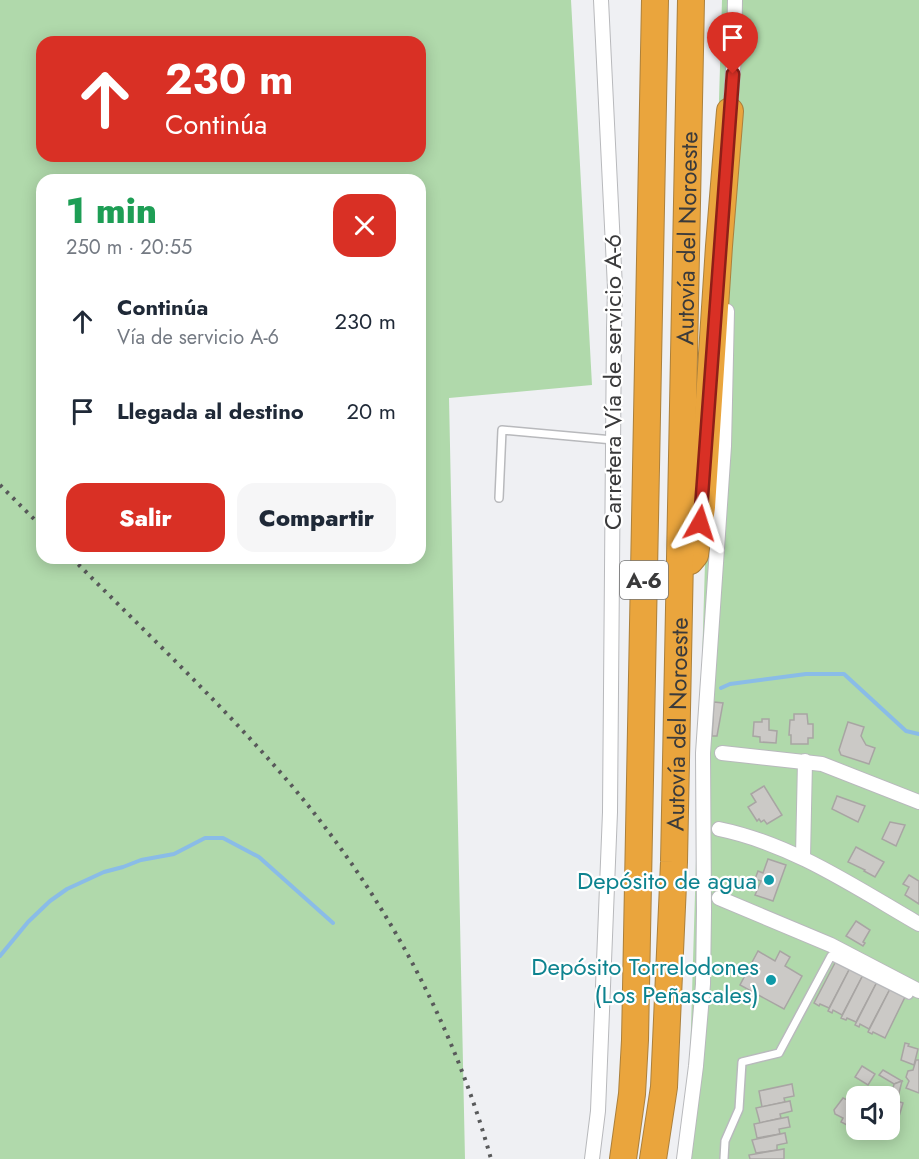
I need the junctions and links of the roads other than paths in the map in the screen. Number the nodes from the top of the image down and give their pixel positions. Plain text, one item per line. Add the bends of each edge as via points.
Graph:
1 (601, 0) edge
2 (655, 0) edge
3 (691, 0) edge
4 (735, 0) edge
5 (730, 111) junction
6 (613, 440) junction
7 (499, 498) dead end
8 (680, 573) junction
9 (722, 753) dead end
10 (805, 761) junction
11 (919, 802) edge
12 (719, 829) dead end
13 (803, 857) junction
14 (719, 897) dead end
15 (919, 924) edge
16 (914, 993) edge
17 (592, 1159) edge
18 (623, 1159) edge
19 (653, 1159) edge
20 (684, 1159) edge
21 (724, 1159) edge

1 - 6 street, Carretera Vía de servicio A-6 via 615,288
2 - 18 highway, Autovía del Noroeste / A-6 via 635,1040
3 - 8 highway, Autovía del Noroeste / A-6
4 - 5 street
5 - 8 highway via 702,507 695,555
5 - 20 street via 724,446 703,753 703,984
6 - 7 lane via 502,430
6 - 17 street, Carretera Vía de servicio A-6 via 610,812 598,1110
8 - 19 highway, Autovía del Noroeste / A-6 via 664,1087
9 - 10 street
10 - 11 street
10 - 13 street
12 - 13 street
13 - 15 street
14 - 16 street via 831,945
16 - 21 lane via 831,956 779,1053 742,1062 739,1109 725,1141

